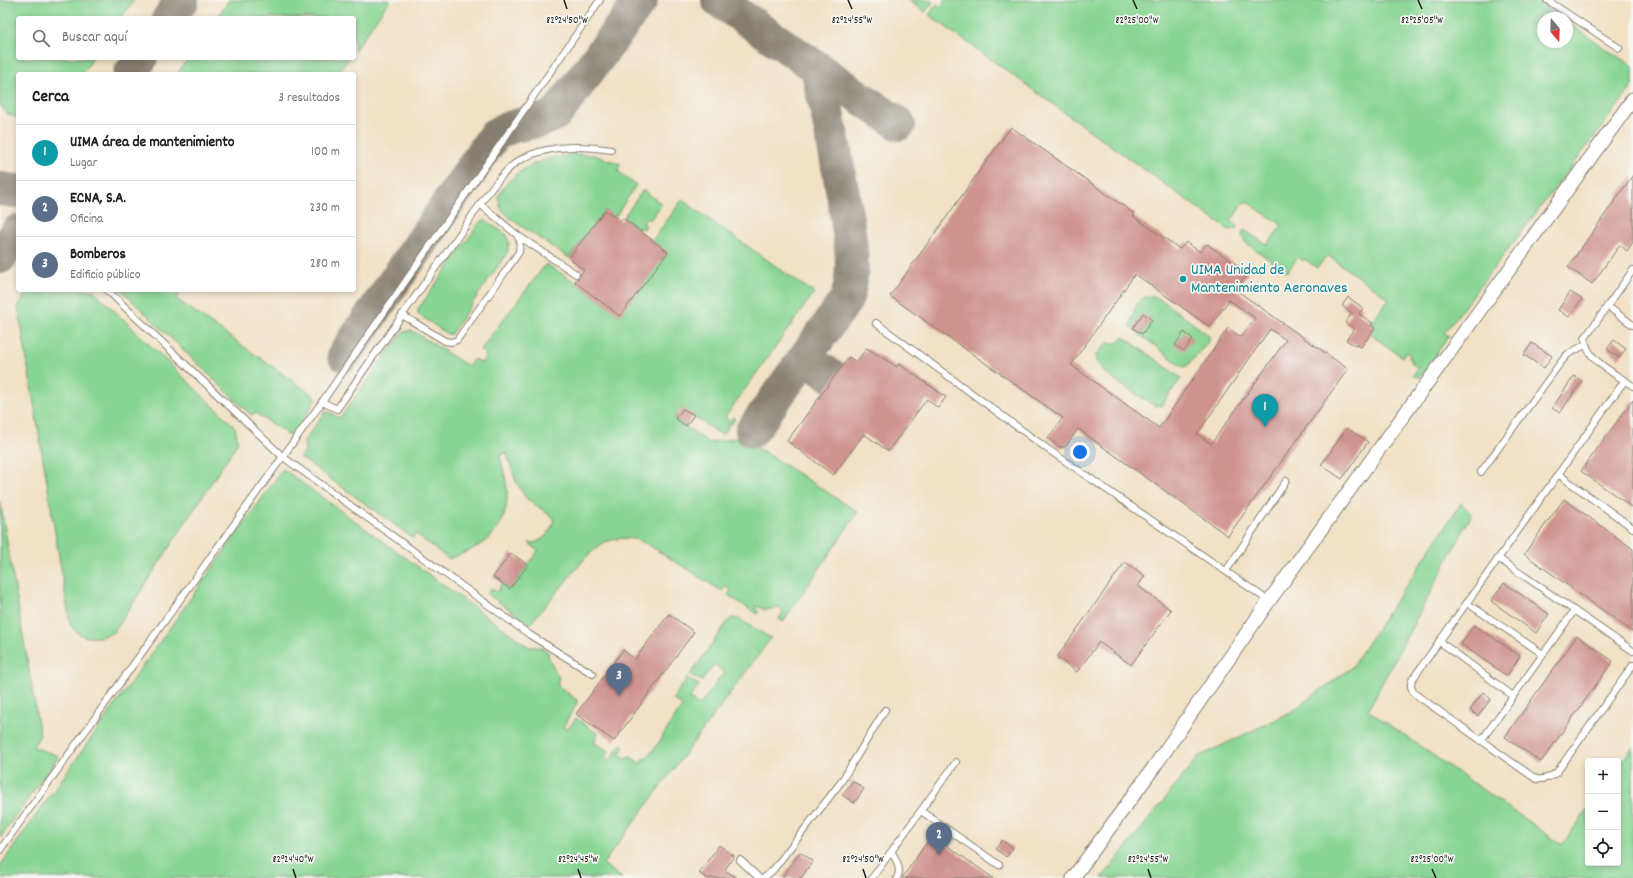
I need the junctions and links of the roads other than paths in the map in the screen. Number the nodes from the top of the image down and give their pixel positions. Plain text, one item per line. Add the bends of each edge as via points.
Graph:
1 (600, 0) edge
2 (1547, 0) edge
3 (1619, 48) dead end
4 (1633, 99) edge
5 (611, 150) dead end
6 (480, 204) junction
7 (517, 235) junction
8 (535, 247) junction
9 (516, 256) junction
10 (1633, 270) edge
11 (576, 274) dead end
12 (109, 292) edge
13 (1607, 306) junction
14 (402, 314) junction
15 (876, 323) dead end
16 (1633, 325) edge
17 (1585, 345) junction
18 (1624, 380) junction
19 (1633, 386) edge
20 (322, 402) junction
21 (283, 457) junction
22 (1481, 472) dead end
23 (1558, 474) junction
24 (1286, 481) dead end
25 (1633, 528) edge
26 (1498, 558) junction
27 (1226, 571) junction
28 (1269, 601) junction
29 (1467, 603) junction
30 (1574, 611) junction
31 (1439, 641) junction
32 (1633, 651) edge
33 (1543, 654) junction
34 (1633, 665) edge
35 (594, 674) dead end
36 (1513, 696) junction
37 (885, 710) dead end
38 (1481, 741) junction
39 (956, 762) dead end
40 (921, 811) junction
41 (0, 850) edge
42 (892, 852) junction
43 (740, 860) dead end
44 (999, 865) dead end
45 (759, 878) edge
46 (764, 878) edge
47 (872, 878) edge
48 (896, 878) edge
49 (1073, 878) edge

1 - 20 lane
2 - 3 lane
4 - 28 street
5 - 6 lane via 576,146 534,153 506,169
6 - 7 lane
6 - 14 lane
7 - 8 lane
7 - 9 lane via 521,245
8 - 9 lane via 526,248
8 - 11 lane
9 - 14 lane via 457,340 445,341
10 - 13 lane
12 - 21 lane
13 - 16 lane
13 - 17 lane via 1585,338
14 - 20 lane via 337,409
15 - 27 lane via 1049,450
17 - 18 lane via 1593,358
17 - 22 lane via 1568,354
18 - 19 lane
18 - 23 lane
20 - 21 lane
21 - 35 lane via 530,635
21 - 41 lane
23 - 25 lane
23 - 26 lane
24 - 27 lane
26 - 29 lane
26 - 30 lane
27 - 28 lane
28 - 49 street via 1154,767
29 - 31 lane
29 - 33 lane
30 - 32 lane
30 - 33 lane
31 - 36 lane
31 - 38 lane via 1412,680 1412,690
33 - 36 lane
34 - 38 lane via 1557,772 1550,778 1536,780
36 - 38 lane
37 - 46 lane via 841,782 774,870
39 - 40 lane
40 - 42 lane
40 - 44 lane
42 - 47 lane
42 - 48 lane via 899,871
43 - 45 lane

